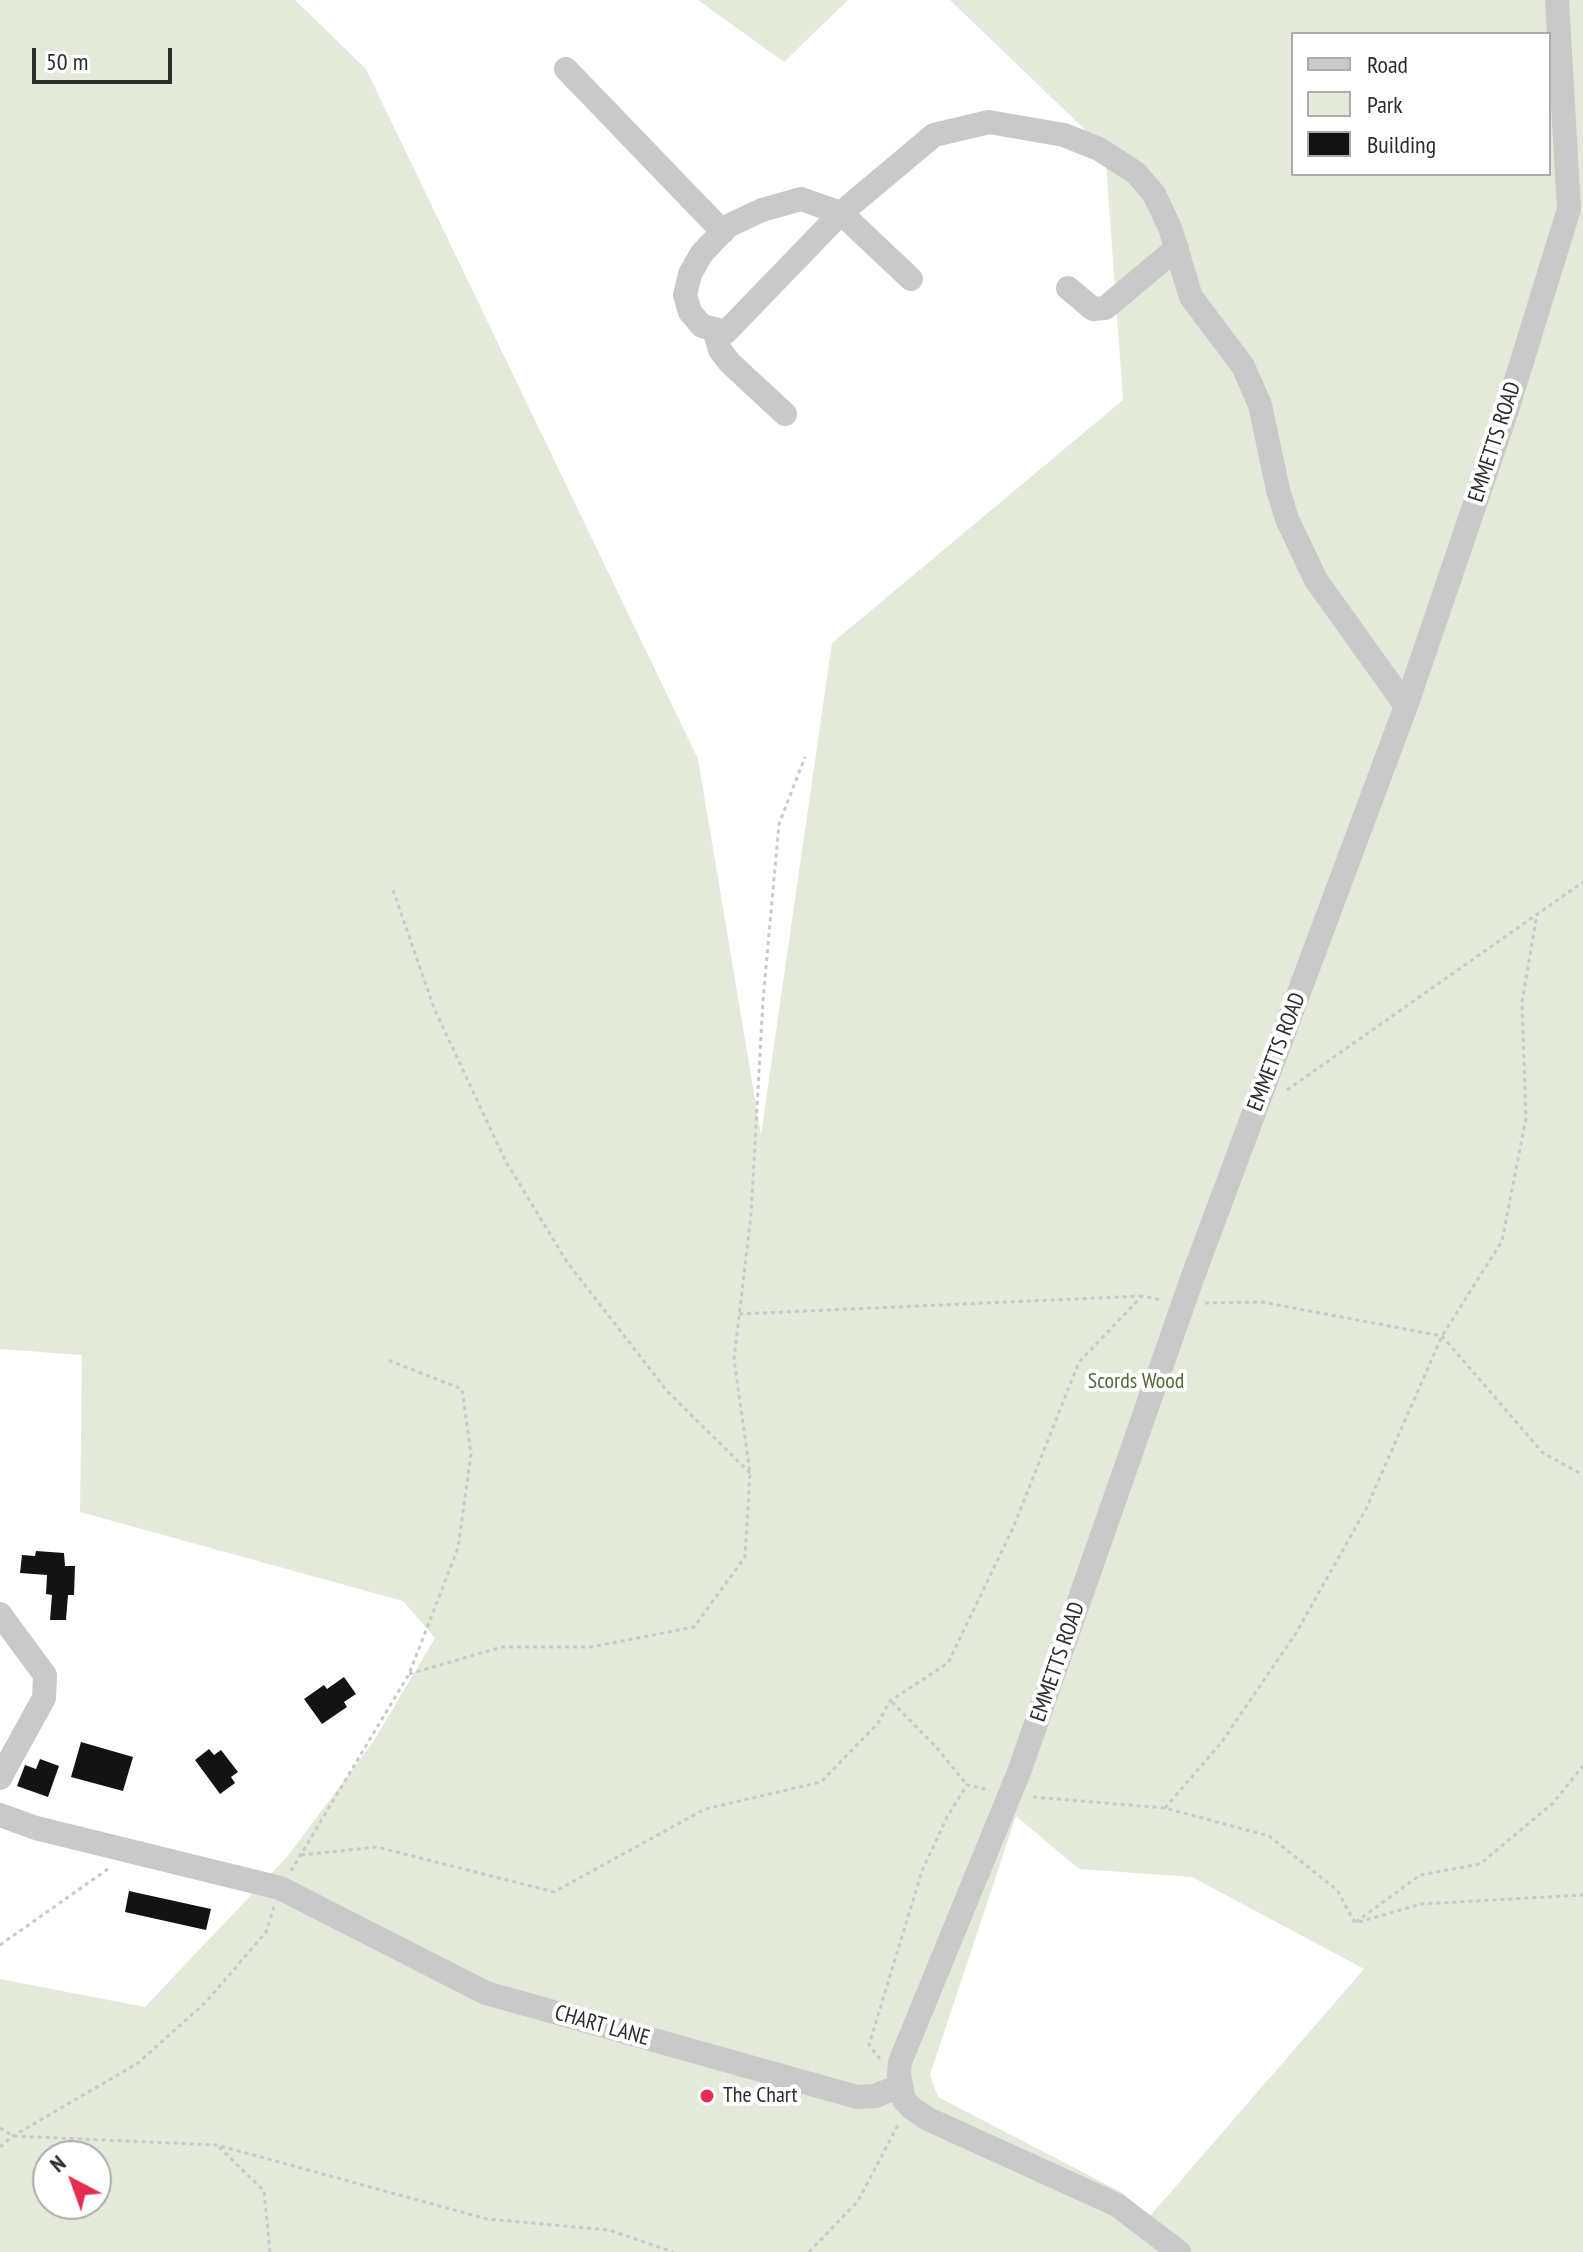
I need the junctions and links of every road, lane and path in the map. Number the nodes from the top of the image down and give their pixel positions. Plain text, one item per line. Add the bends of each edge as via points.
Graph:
1 (1557, 0) edge
2 (566, 69) dead end
3 (841, 213) junction
4 (723, 232) junction
5 (1177, 248) junction
6 (911, 279) dead end
7 (1068, 288) dead end
8 (714, 329) junction
9 (785, 414) dead end
10 (1406, 706) junction
11 (805, 757) dead end
12 (1583, 882) edge
13 (393, 890) dead end
14 (1537, 914) junction
15 (1254, 1113) junction
16 (1142, 1296) junction
17 (1184, 1304) junction
18 (739, 1314) junction
19 (1442, 1336) junction
20 (385, 1359) dead end
21 (750, 1473) junction
22 (1583, 1475) edge
23 (0, 1614) edge
24 (409, 1674) junction
25 (890, 1701) junction
26 (1583, 1766) edge
27 (0, 1778) edge
28 (967, 1785) junction
29 (1011, 1794) junction
30 (1165, 1808) junction
31 (0, 1815) edge
32 (134, 1851) junction
33 (280, 1888) junction
34 (1583, 1895) edge
35 (1355, 1923) junction
36 (0, 1945) edge
37 (900, 2086) junction
38 (904, 2115) dead end
39 (0, 2128) edge
40 (13, 2136) junction
41 (217, 2145) junction
42 (0, 2147) edge
43 (1151, 2242) edge
44 (270, 2252) edge
45 (673, 2252) edge
46 (809, 2252) edge
47 (1179, 2252) edge

1 - 10 street, EMMETTS ROAD via 1569,209
2 - 4 street
3 - 4 street via 801,199 762,210
3 - 5 street via 934,135 989,122 1064,135 1136,173 1154,194
3 - 6 street
3 - 8 street via 726,332
4 - 8 street via 696,264 685,295 690,312 702,326
5 - 7 street via 1105,308 1093,309
5 - 10 street via 1191,297 1243,366 1260,405 1287,519 1316,580
8 - 9 street via 730,363
10 - 15 street, EMMETTS ROAD
11 - 18 path via 779,824
12 - 14 path
13 - 21 path via 434,1008 505,1160 567,1262 667,1391
14 - 15 path
14 - 19 path via 1522,1002 1526,1118 1502,1241
15 - 17 street, EMMETTS ROAD
16 - 17 path
16 - 18 path
16 - 25 path via 1079,1362 1013,1528 948,1663
17 - 19 path via 1262,1302
17 - 29 street, EMMETTS ROAD
18 - 21 path via 734,1359
19 - 22 path via 1543,1453
19 - 30 path via 1366,1509 1296,1633 1221,1743
20 - 24 path via 462,1389 471,1454 458,1548
21 - 24 path via 745,1557 694,1627 591,1647 502,1647
23 - 27 street via 45,1675 44,1698
24 - 25 path via 301,1855 377,1847 554,1892 705,1809 821,1782 878,1723
25 - 28 path
26 - 35 path via 1553,1803 1480,1864 1420,1875
28 - 29 path
28 - 37 path via 922,1871 869,2045
29 - 30 path
29 - 37 street, EMMETTS ROAD via 900,2062
30 - 35 path via 1269,1836 1337,1890
31 - 32 street, CHART LANE
32 - 33 street, CHART LANE
32 - 36 path
33 - 37 street, CHART LANE via 486,1993 857,2097
33 - 40 path via 266,1932 206,2002 138,2063
34 - 35 path via 1421,1904
37 - 43 street via 904,2100 928,2119 1117,2205
38 - 46 path via 858,2201
39 - 40 path
40 - 41 path
40 - 42 path
41 - 44 path via 264,2191
41 - 45 path via 487,2219 609,2230
43 - 47 street

